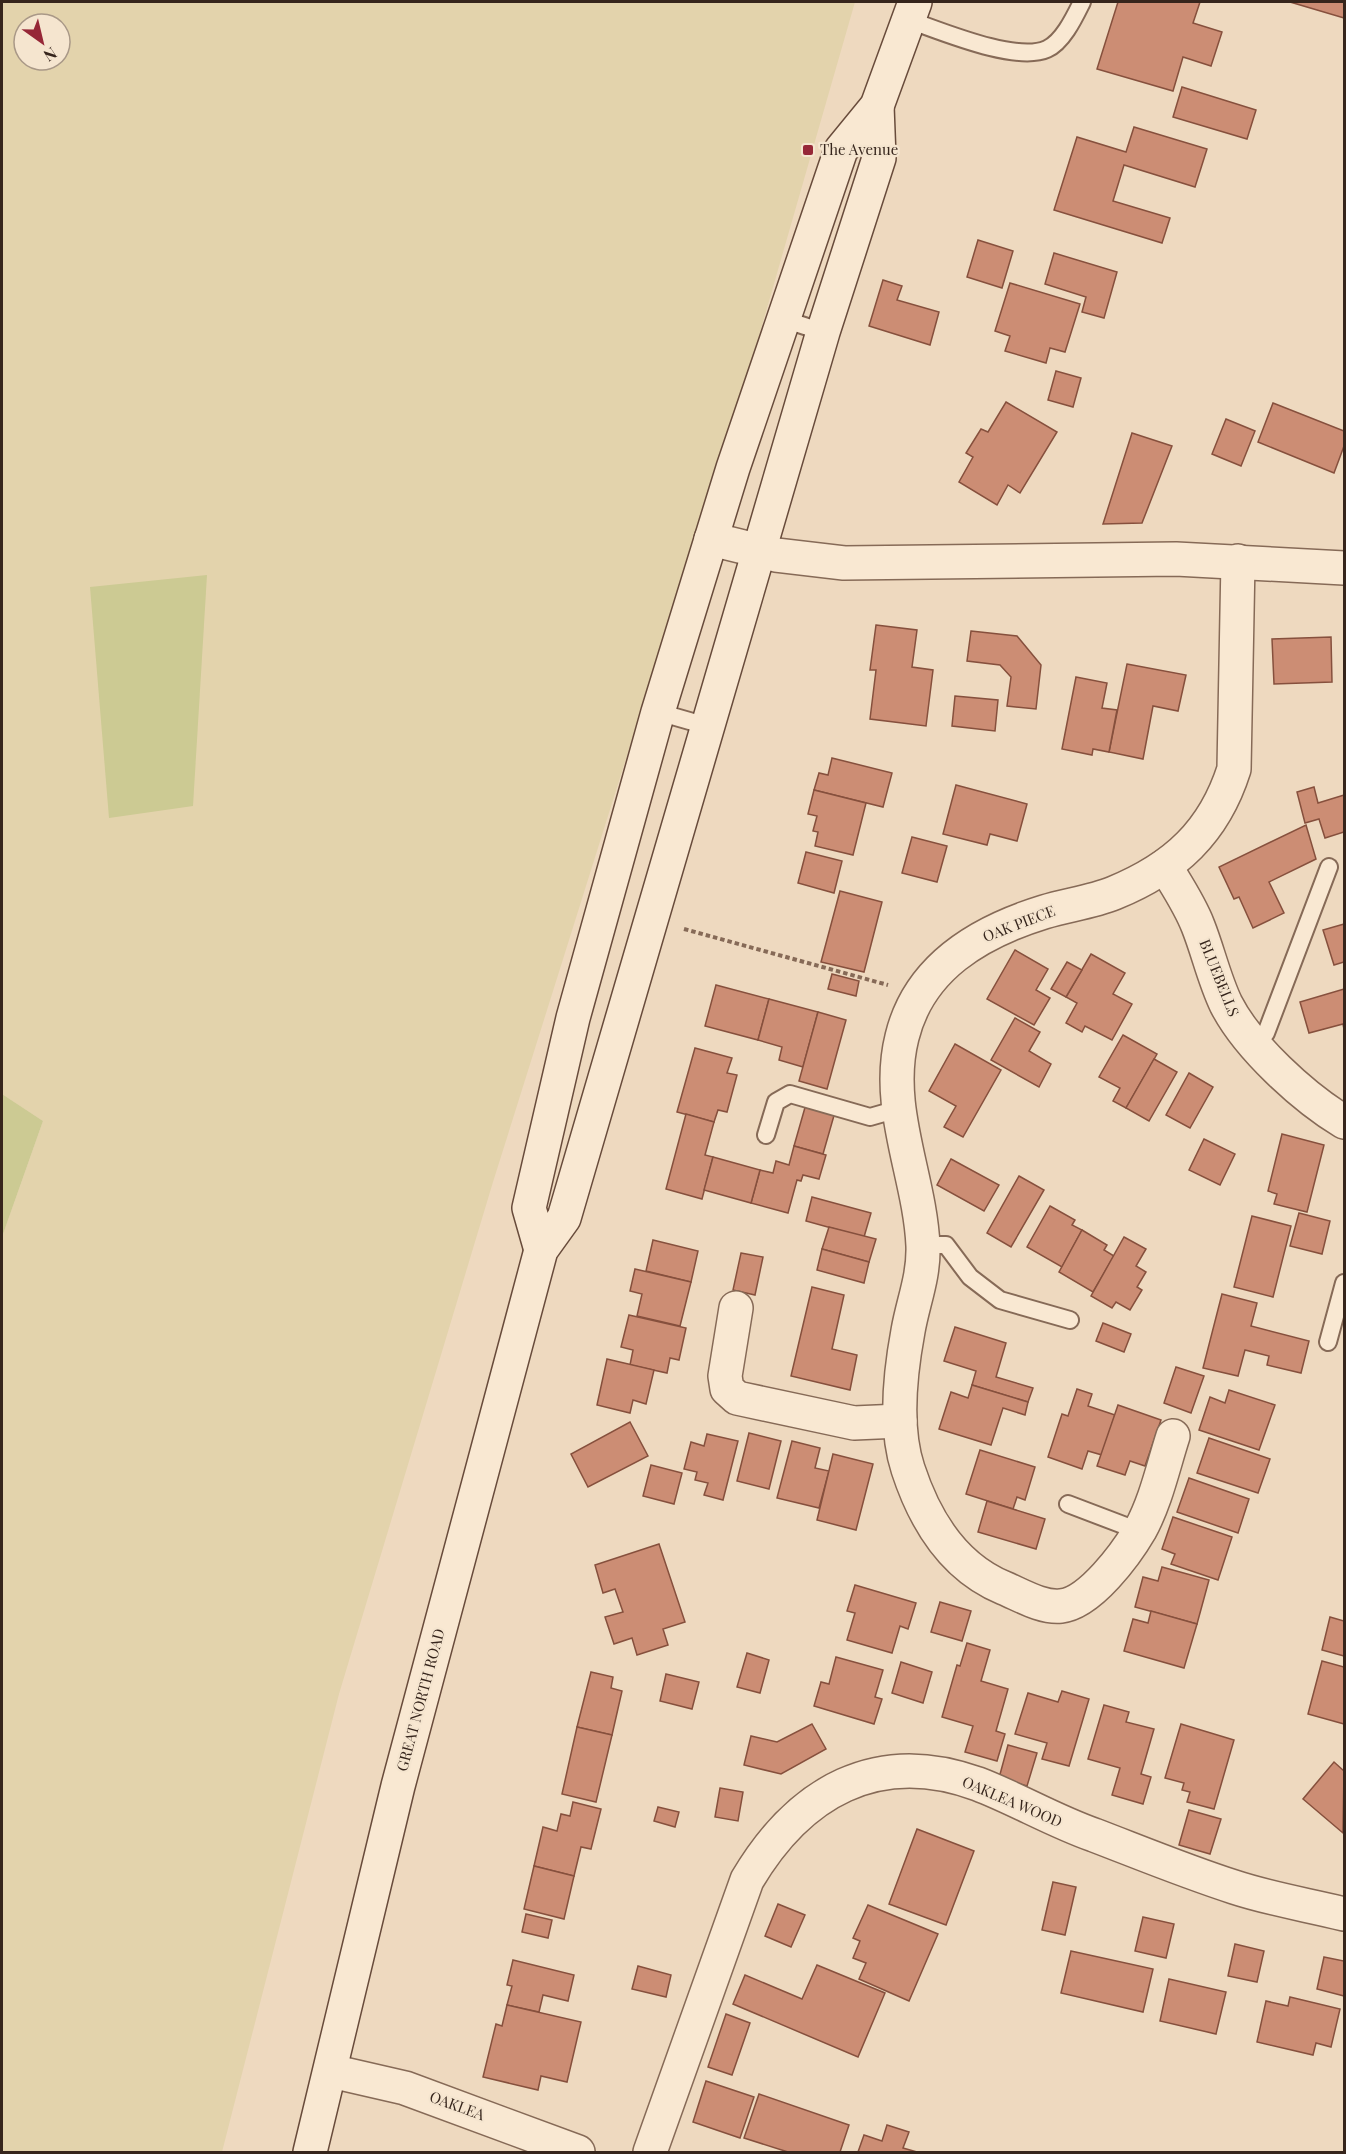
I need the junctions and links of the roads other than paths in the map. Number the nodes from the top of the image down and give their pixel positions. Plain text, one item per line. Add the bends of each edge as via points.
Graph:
1 (1082, 2) edge
2 (912, 11) edge
3 (878, 106) junction
4 (783, 319) junction
5 (823, 332) junction
6 (711, 538) junction
7 (758, 550) junction
8 (1238, 561) junction
9 (1344, 568) edge
10 (658, 712) junction
11 (707, 726) junction
12 (1165, 866) junction
13 (1329, 867) dead end
14 (1253, 1046) junction
15 (898, 1109) junction
16 (1344, 1122) edge
17 (766, 1135) dead end
18 (923, 1245) junction
19 (541, 1250) junction
20 (1344, 1283) edge
21 (736, 1308) dead end
22 (1070, 1320) dead end
23 (1328, 1342) dead end
24 (900, 1420) junction
25 (1173, 1436) dead end
26 (1068, 1504) dead end
27 (1139, 1530) junction
28 (1344, 1914) edge
29 (331, 2071) junction
30 (310, 2152) edge
31 (578, 2152) edge
32 (650, 2152) edge

1 - 2 lane via 1070,27 1047,49 1006,53
2 - 3 street
3 - 4 street via 841,150
3 - 5 street via 879,158
4 - 5 lane
4 - 6 street
5 - 7 street
6 - 7 street
6 - 10 street
7 - 8 street via 844,563
7 - 11 street
8 - 9 street
8 - 12 street, OAK PIECE via 1234,769 1227,793 1209,824 1188,849
10 - 11 lane
10 - 19 street via 573,1018 529,1208
11 - 19 street via 564,1218
12 - 14 street, BLUEBELLS via 1198,925 1225,1002
12 - 15 street, OAK PIECE via 1112,895 1044,912 1001,928 943,964 916,998 902,1037 896,1083
13 - 14 lane via 1266,1033
14 - 16 street, BLUEBELLS
15 - 17 lane via 870,1117 790,1095 776,1102
15 - 18 street, OAK PIECE
18 - 22 lane via 946,1245 970,1277 1000,1300
18 - 24 street, OAK PIECE via 922,1278 903,1368
19 - 29 street, GREAT NORTH ROAD via 398,1786
20 - 23 lane
21 - 24 street via 725,1376 727,1389 737,1398 854,1423
24 - 27 street, OAK PIECE via 906,1466 922,1508 961,1563 982,1579 1040,1603 1069,1604 1102,1580
25 - 27 street, OAK PIECE
26 - 27 lane
28 - 32 street, OAKLEA WOOD via 1236,1888 1066,1825 978,1784 940,1773 906,1769 870,1774 819,1798 766,1847 747,1880
29 - 30 street, GREAT NORTH ROAD
29 - 31 street, OAKLEA via 405,2088

